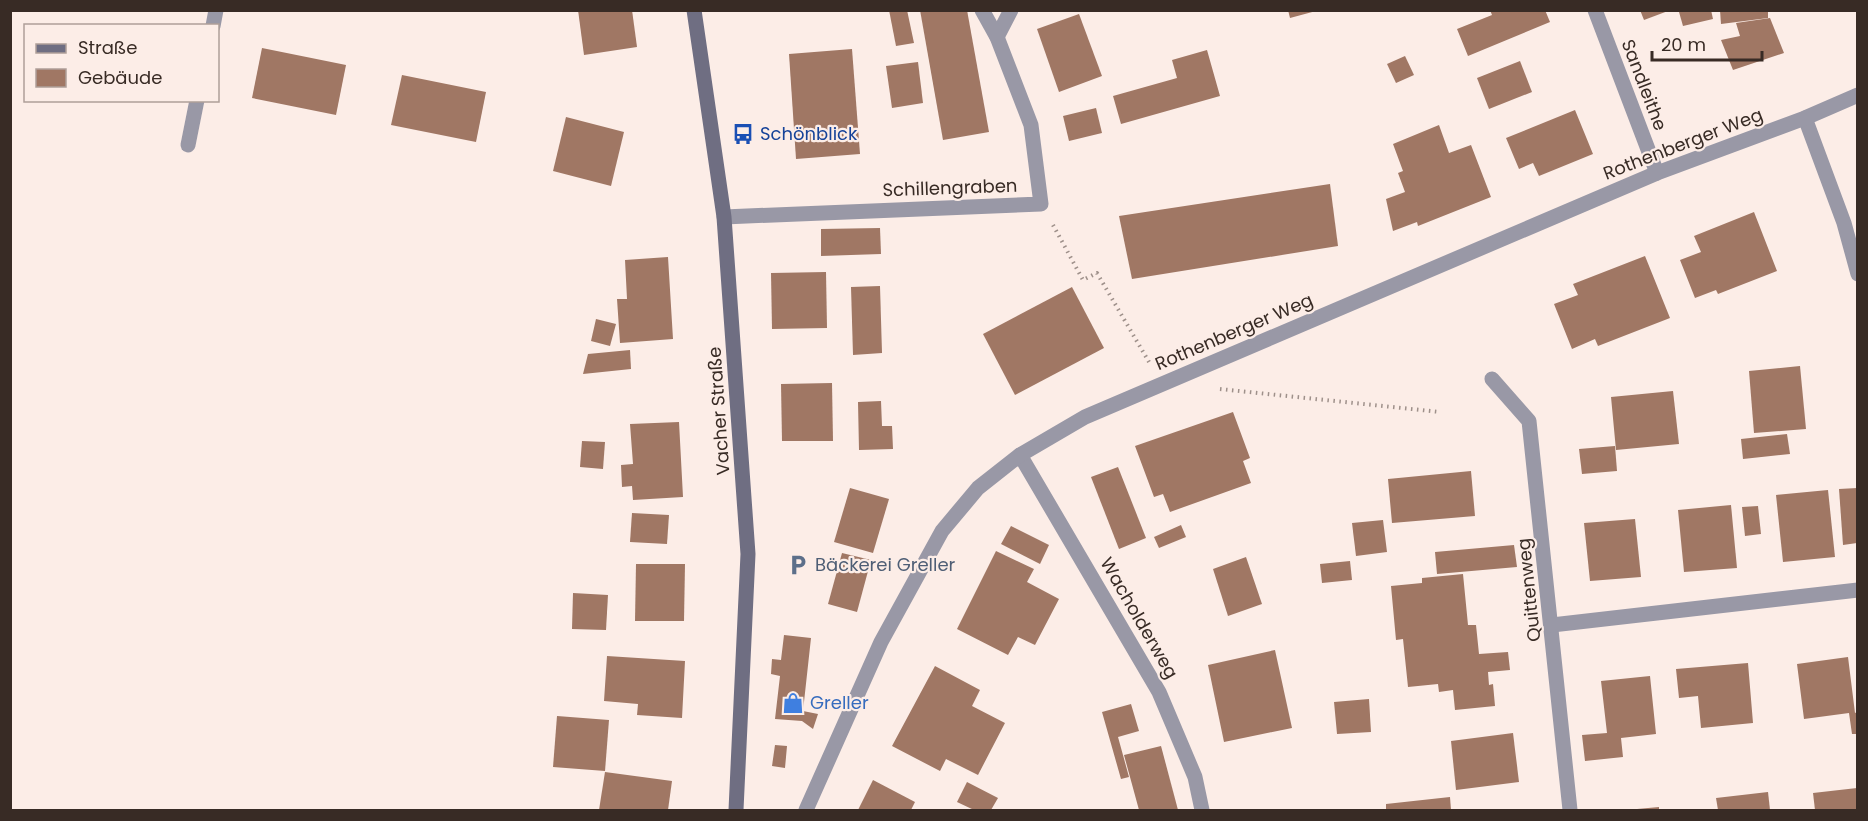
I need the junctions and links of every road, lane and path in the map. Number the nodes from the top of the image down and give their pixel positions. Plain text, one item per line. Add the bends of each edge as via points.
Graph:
1 (694, 10) edge
2 (982, 10) edge
3 (1011, 10) edge
4 (1595, 10) edge
5 (997, 37) junction
6 (1857, 95) edge
7 (198, 102) edge
8 (1804, 118) junction
9 (188, 145) dead end
10 (1657, 173) junction
11 (1041, 204) junction
12 (724, 217) junction
13 (1857, 274) edge
14 (1492, 379) dead end
15 (1164, 384) junction
16 (1210, 388) dead end
17 (1440, 412) dead end
18 (1020, 455) junction
19 (1857, 590) edge
20 (1552, 625) junction
21 (736, 810) edge
22 (806, 810) edge
23 (1202, 810) edge
24 (1570, 810) edge

1 - 12 street, Vacher Straße
2 - 5 street, Schillengraben
3 - 5 street
4 - 10 street, Sandleithe
5 - 11 street, Schillengraben via 1030,125
6 - 8 street, Rothenberger Weg
7 - 9 street
8 - 10 street, Rothenberger Weg
8 - 13 street via 1844,223
10 - 15 street, Rothenberger Weg
11 - 12 street, Schillengraben
11 - 15 path via 1083,280 1097,273
12 - 21 street, Vacher Straße via 748,554
14 - 20 street, Quittenweg via 1530,421
15 - 18 street, Rothenberger Weg via 1085,417
16 - 17 path
18 - 22 street, Rothenberger Weg via 978,488 942,531 881,642
18 - 23 street, Wacholderweg via 1159,692 1195,777
19 - 20 street
20 - 24 street, Quittenweg

